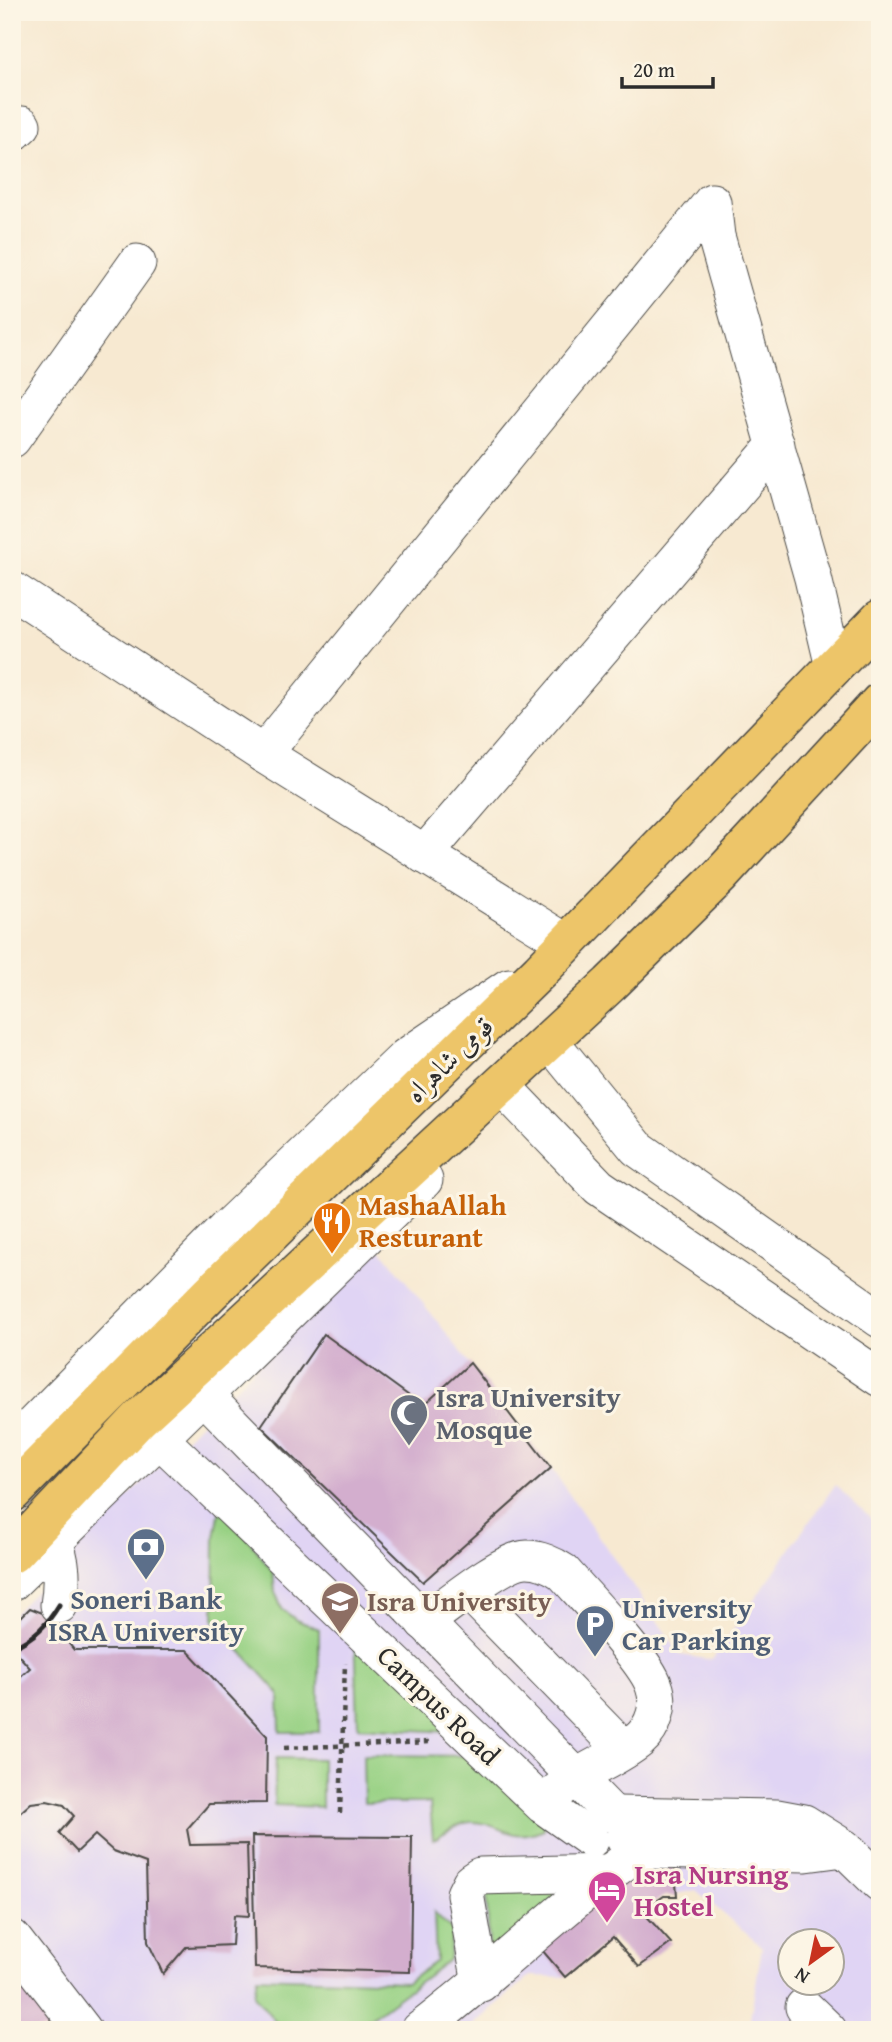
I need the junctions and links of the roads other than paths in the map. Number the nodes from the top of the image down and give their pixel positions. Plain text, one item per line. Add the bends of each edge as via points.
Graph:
1 (137, 263) dead end
2 (12, 439) edge
3 (776, 445) junction
4 (12, 590) edge
5 (880, 619) edge
6 (834, 667) junction
7 (880, 702) edge
8 (263, 754) junction
9 (424, 855) junction
10 (554, 956) junction
11 (610, 984) junction
12 (578, 1014) junction
13 (552, 1046) junction
14 (507, 1089) junction
15 (880, 1319) edge
16 (880, 1378) edge
17 (195, 1385) junction
18 (149, 1429) junction
19 (12, 1446) edge
20 (12, 1493) edge
21 (49, 1530) junction
22 (12, 1554) edge
23 (12, 1582) edge
24 (469, 1591) junction
25 (59, 1605) dead end
26 (424, 1622) junction
27 (624, 1750) junction
28 (574, 1777) junction
29 (543, 1805) junction
30 (610, 1844) junction
31 (880, 1883) edge
32 (12, 1938) edge
33 (481, 1983) junction
34 (83, 2030) edge
35 (420, 2030) edge

1 - 2 street
3 - 6 street
3 - 8 street via 716,236 712,202
3 - 9 street
4 - 8 street
5 - 6 highway, قومی شاہراہ
6 - 10 highway, قومی شاہراہ
7 - 11 highway, قومی شاہراہ via 720,876
8 - 9 street
9 - 10 street
10 - 12 highway
10 - 19 street via 407,1056 226,1229
10 - 20 highway, قومی شاہراہ
11 - 12 highway, قومی شاہراہ
11 - 13 street via 578,1030
12 - 13 highway, قومی شاہراہ
13 - 14 highway, قومی شاہراہ
13 - 15 street via 637,1148
14 - 16 street via 599,1187
14 - 17 highway, قومی شاہراہ
17 - 18 highway, قومی شاہراہ
17 - 26 street, Campus Road
18 - 21 highway, قومی شاہراہ
18 - 29 street, Campus Road
21 - 22 highway, قومی شاہراہ
21 - 23 street
21 - 25 street via 63,1580
24 - 26 street
24 - 27 street
24 - 27 street via 504,1565 527,1559 563,1572 654,1685 657,1708 650,1728
26 - 28 street, Campus Road
27 - 28 street
28 - 29 street
28 - 30 street, Campus Road
29 - 30 street, Campus Road
30 - 31 street via 806,1853 844,1848
30 - 33 street
30 - 33 street via 471,1882 465,1894
32 - 34 street
33 - 35 street

